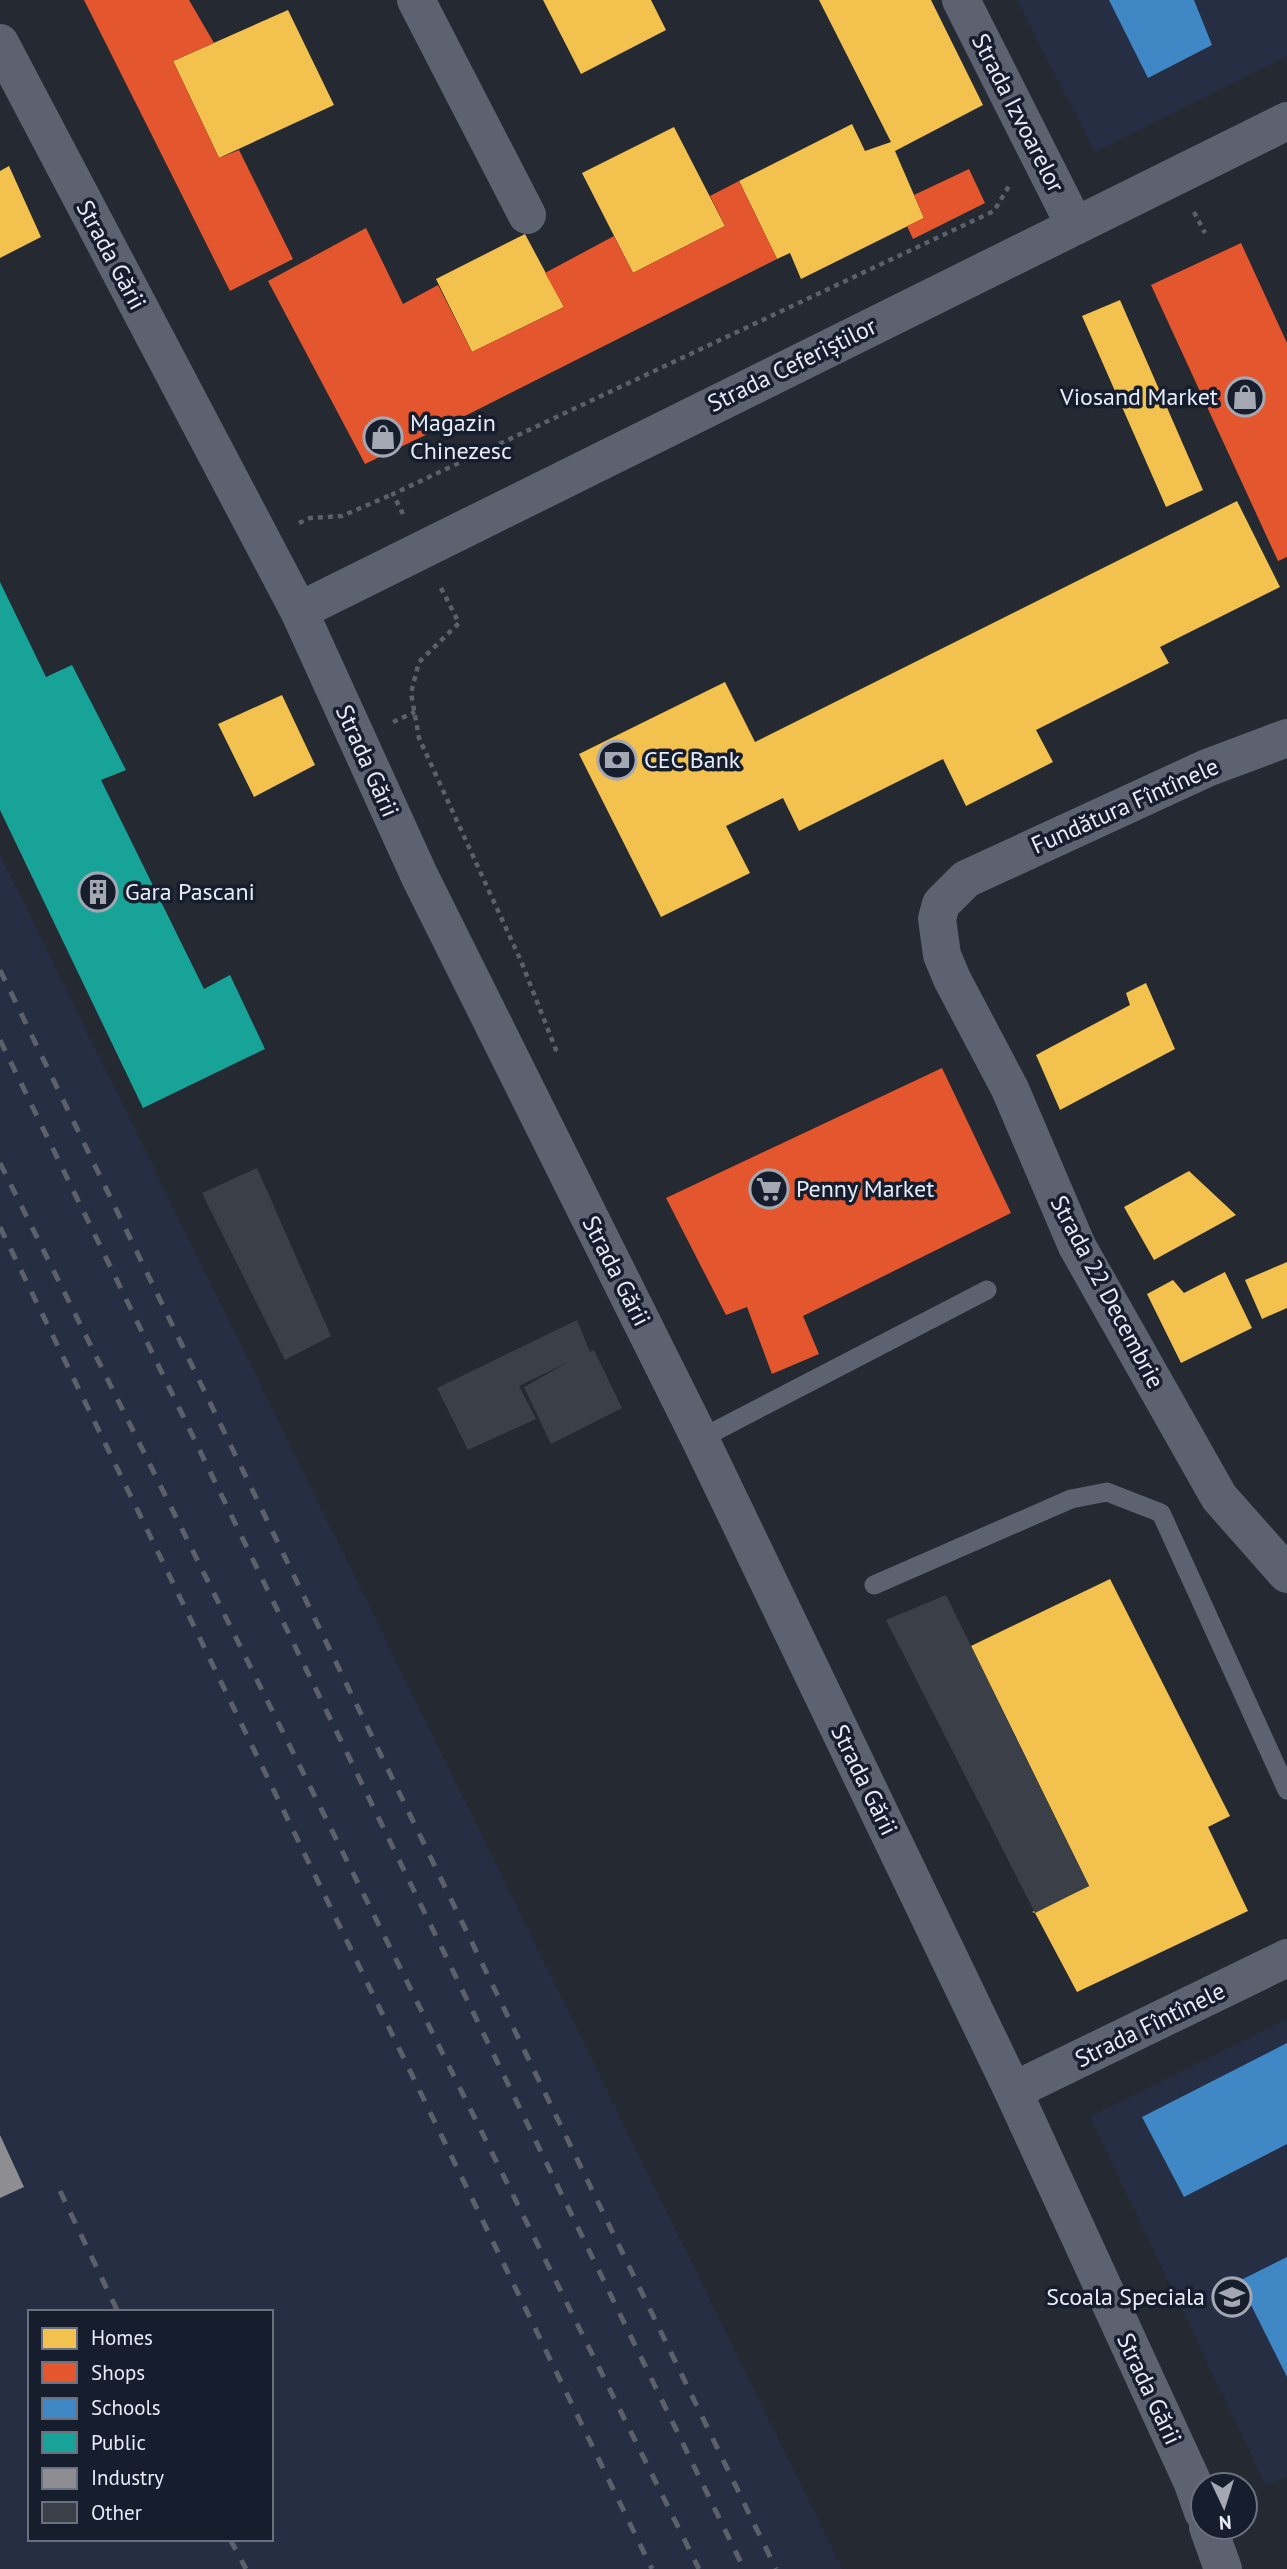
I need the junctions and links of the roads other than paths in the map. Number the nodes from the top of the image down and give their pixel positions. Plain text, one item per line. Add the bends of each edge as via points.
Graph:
1 (416, 0) edge
2 (961, 0) edge
3 (0, 43) edge
4 (1287, 121) edge
5 (527, 215) dead end
6 (1075, 226) junction
7 (299, 611) junction
8 (1287, 738) edge
9 (966, 879) joint
10 (987, 1290) dead end
11 (700, 1439) junction
12 (1287, 1574) edge
13 (874, 1585) dead end
14 (1287, 1790) edge
15 (1287, 1958) edge
16 (1013, 2091) junction
17 (1189, 2474) edge
18 (1213, 2541) edge
19 (1223, 2569) edge

1 - 5 street
2 - 6 street, Strada Izvoarelor
3 - 7 street, Strada Gării
4 - 6 street, Strada Ceferiștilor
6 - 7 street, Strada Ceferiștilor
7 - 11 street, Strada Gării via 420,877
8 - 9 street, Fundătura Fîntînele via 1207,768
9 - 12 street, Strada 22 Decembrie via 941,904 937,919 938,941 952,979 1010,1089 1090,1270 1219,1497
10 - 11 lane
11 - 16 street, Strada Gării
13 - 14 lane via 1071,1499 1107,1492 1161,1513
15 - 16 street, Strada Fîntînele
16 - 17 street, Strada Gării
18 - 19 street

